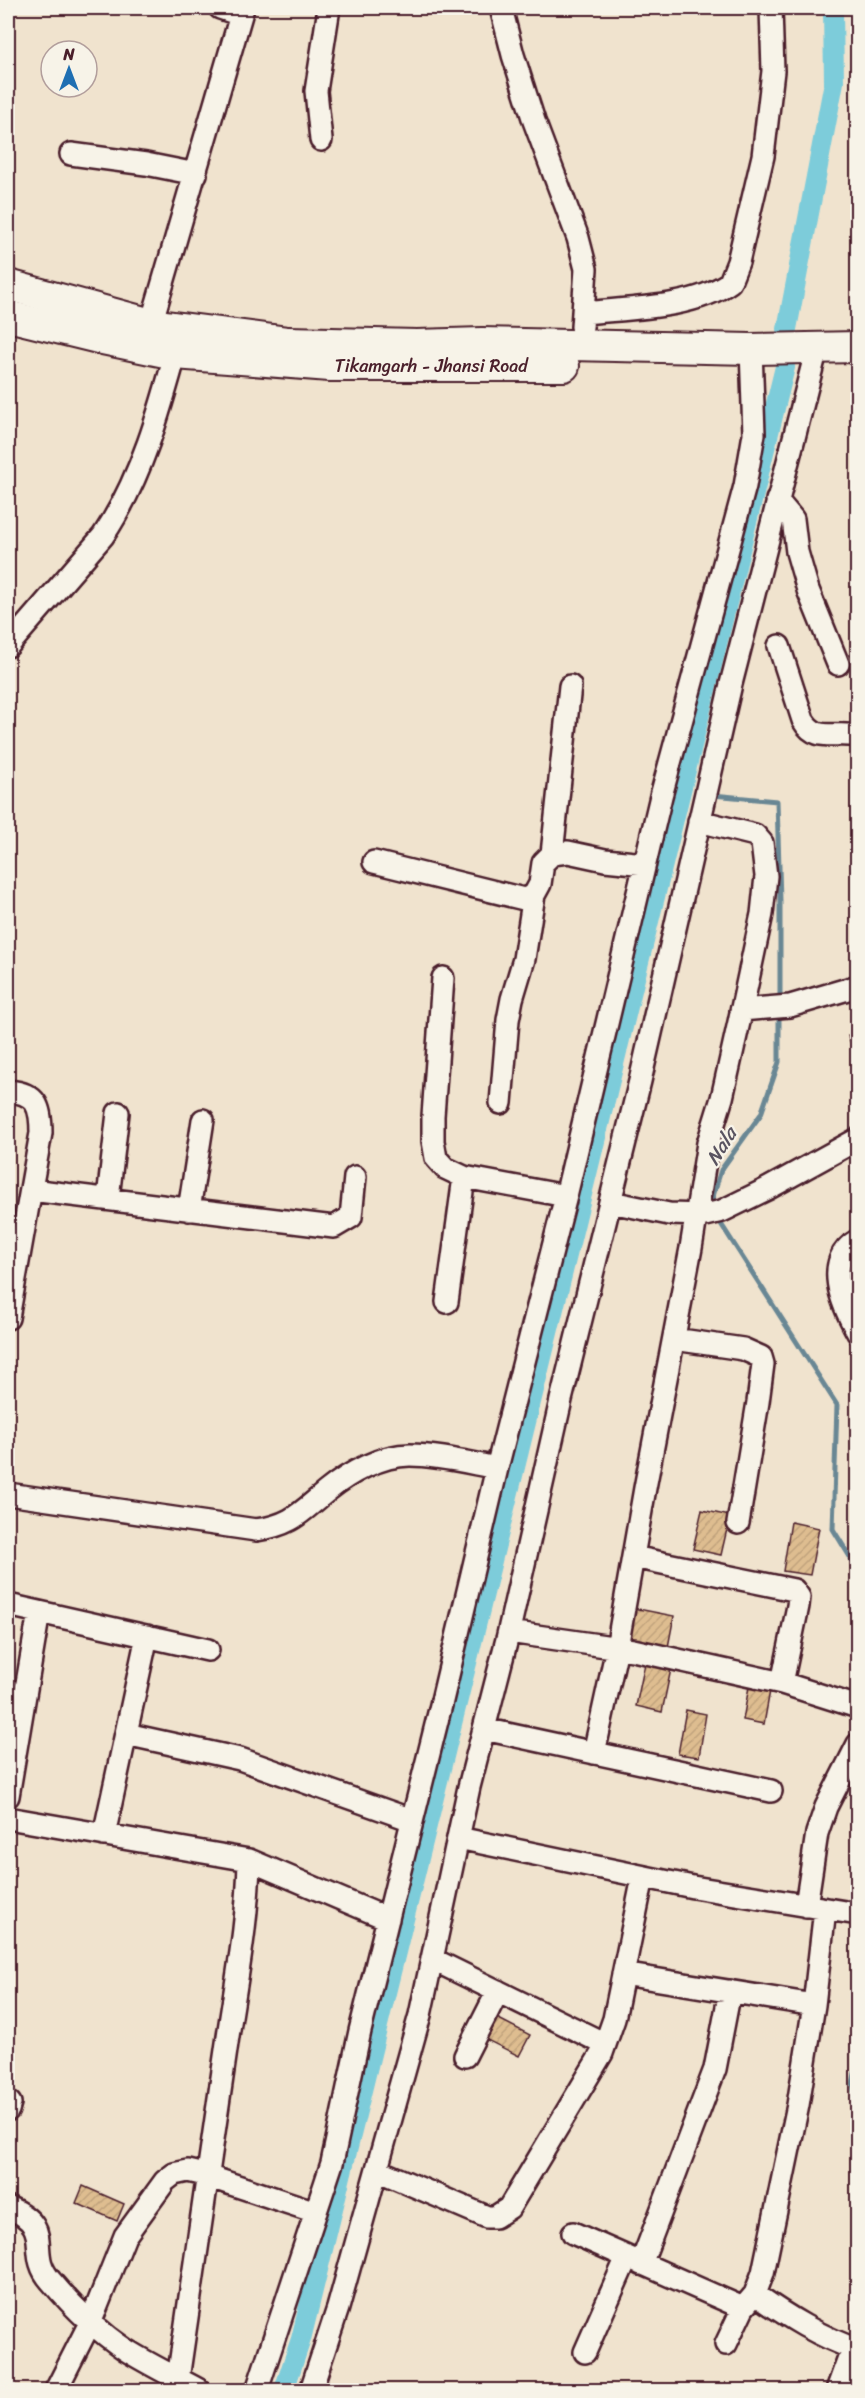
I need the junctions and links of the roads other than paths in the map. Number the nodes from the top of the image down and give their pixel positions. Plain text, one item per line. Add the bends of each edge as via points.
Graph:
1 (220, 8) edge
2 (329, 8) edge
3 (501, 8) edge
4 (771, 8) edge
5 (242, 11) edge
6 (321, 140) dead end
7 (71, 154) dead end
8 (196, 174) junction
9 (8, 285) edge
10 (583, 313) junction
11 (8, 316) edge
12 (151, 324) junction
13 (179, 341) junction
14 (581, 345) junction
15 (858, 347) edge
16 (807, 354) junction
17 (759, 355) junction
18 (858, 360) edge
19 (777, 500) junction
20 (8, 646) edge
21 (778, 646) dead end
22 (838, 664) dead end
23 (570, 686) dead end
24 (858, 736) edge
25 (701, 812) junction
26 (552, 854) junction
27 (374, 862) dead end
28 (645, 864) junction
29 (534, 895) junction
30 (443, 978) dead end
31 (858, 986) edge
32 (741, 1010) junction
33 (8, 1091) edge
34 (501, 1103) dead end
35 (118, 1113) dead end
36 (204, 1120) dead end
37 (858, 1139) edge
38 (355, 1177) dead end
39 (464, 1177) junction
40 (32, 1190) junction
41 (566, 1196) junction
42 (108, 1198) junction
43 (611, 1202) junction
44 (189, 1210) junction
45 (708, 1214) junction
46 (858, 1240) edge
47 (447, 1302) dead end
48 (8, 1318) edge
49 (858, 1333) edge
50 (674, 1339) junction
51 (497, 1468) junction
52 (8, 1494) edge
53 (738, 1523) dead end
54 (633, 1557) junction
55 (8, 1605) edge
56 (39, 1612) junction
57 (509, 1632) junction
58 (147, 1636) junction
59 (617, 1648) junction
60 (208, 1650) dead end
61 (782, 1683) junction
62 (858, 1707) edge
63 (484, 1730) junction
64 (126, 1734) junction
65 (858, 1744) edge
66 (594, 1753) junction
67 (771, 1791) dead end
68 (8, 1796) edge
69 (8, 1818) edge
70 (412, 1820) junction
71 (104, 1835) junction
72 (458, 1838) junction
73 (249, 1860) junction
74 (644, 1877) junction
75 (815, 1907) junction
76 (858, 1914) edge
77 (388, 1919) junction
78 (432, 1959) junction
79 (623, 1974) junction
80 (498, 1991) junction
81 (730, 1991) junction
82 (814, 2005) junction
83 (605, 2044) junction
84 (465, 2056) dead end
85 (377, 2170) junction
86 (208, 2177) junction
87 (8, 2207) edge
88 (316, 2212) junction
89 (573, 2234) dead end
90 (634, 2260) junction
91 (749, 2301) junction
92 (91, 2321) junction
93 (726, 2344) dead end
94 (855, 2349) edge
95 (585, 2352) dead end
96 (178, 2379) junction
97 (56, 2391) edge
98 (200, 2391) edge
99 (257, 2391) edge
100 (311, 2391) edge
101 (837, 2391) edge

1 - 5 street
2 - 6 street via 316,91
3 - 10 street via 534,121 578,238 586,269
4 - 10 street via 773,71 763,156 730,282 705,296
5 - 8 street
7 - 8 street
8 - 12 street
9 - 12 street
10 - 14 street
11 - 13 street, Tikamgarh - Jhansi Road via 98,338
12 - 13 street
13 - 14 street
13 - 17 street, Tikamgarh - Jhansi Road via 330,366 541,366
13 - 20 street via 161,405 117,516
14 - 17 street
15 - 16 street
16 - 17 street
16 - 18 street
16 - 19 street
17 - 28 street via 754,434 745,486
19 - 22 street via 793,519 808,590
19 - 25 street
21 - 24 street via 808,728 820,734
23 - 26 street
25 - 32 street via 755,835 762,843 764,895
25 - 43 street
26 - 28 street via 568,852
26 - 29 street via 543,863
27 - 29 street via 513,897 524,899
28 - 41 street
29 - 34 street via 524,959 508,1020
30 - 39 street via 433,1141 436,1158 445,1168
31 - 32 street via 790,1006
32 - 45 street via 708,1143
33 - 40 street via 34,1100 41,1111
35 - 42 street
36 - 44 street
37 - 45 street via 767,1189
38 - 44 street via 351,1217 334,1227
39 - 41 street
39 - 47 street
40 - 42 street
40 - 48 street
41 - 51 street
42 - 44 street
43 - 45 street via 669,1215
43 - 57 street
45 - 50 street
46 - 49 street via 849,1245 839,1260 839,1291
50 - 53 street via 743,1349 761,1358 758,1402
50 - 54 street
51 - 52 street via 410,1455 391,1457 353,1473 302,1513 277,1527 256,1530
51 - 70 street
54 - 59 street
54 - 61 street via 794,1590 799,1597 798,1606
55 - 56 street
56 - 58 street
56 - 68 street
57 - 59 street
57 - 63 street
58 - 60 street
58 - 64 street
59 - 61 street
59 - 66 street
61 - 62 street
63 - 66 street
63 - 72 street
64 - 70 street via 240,1759
64 - 71 street
65 - 75 street via 817,1833
66 - 67 street
69 - 71 street
70 - 77 street
71 - 73 street
72 - 74 street
72 - 78 street
73 - 77 street
73 - 86 street via 244,1945
74 - 75 street
74 - 79 street
75 - 76 street
75 - 82 street
77 - 88 street via 332,2163
78 - 80 street
78 - 85 street
79 - 81 street
79 - 83 street
80 - 83 street
80 - 84 street
81 - 82 street
81 - 90 street via 715,2070
82 - 91 street via 796,2116 763,2273
83 - 85 street via 582,2089 503,2213 495,2217 477,2213
85 - 100 street
86 - 88 street
86 - 92 street via 188,2171 165,2181 126,2236
86 - 96 street
87 - 92 street via 31,2220 42,2269
88 - 99 street
89 - 90 street
90 - 91 street
90 - 95 street
91 - 93 street
91 - 94 street
92 - 96 street via 127,2350
92 - 97 street
94 - 101 street
96 - 98 street

